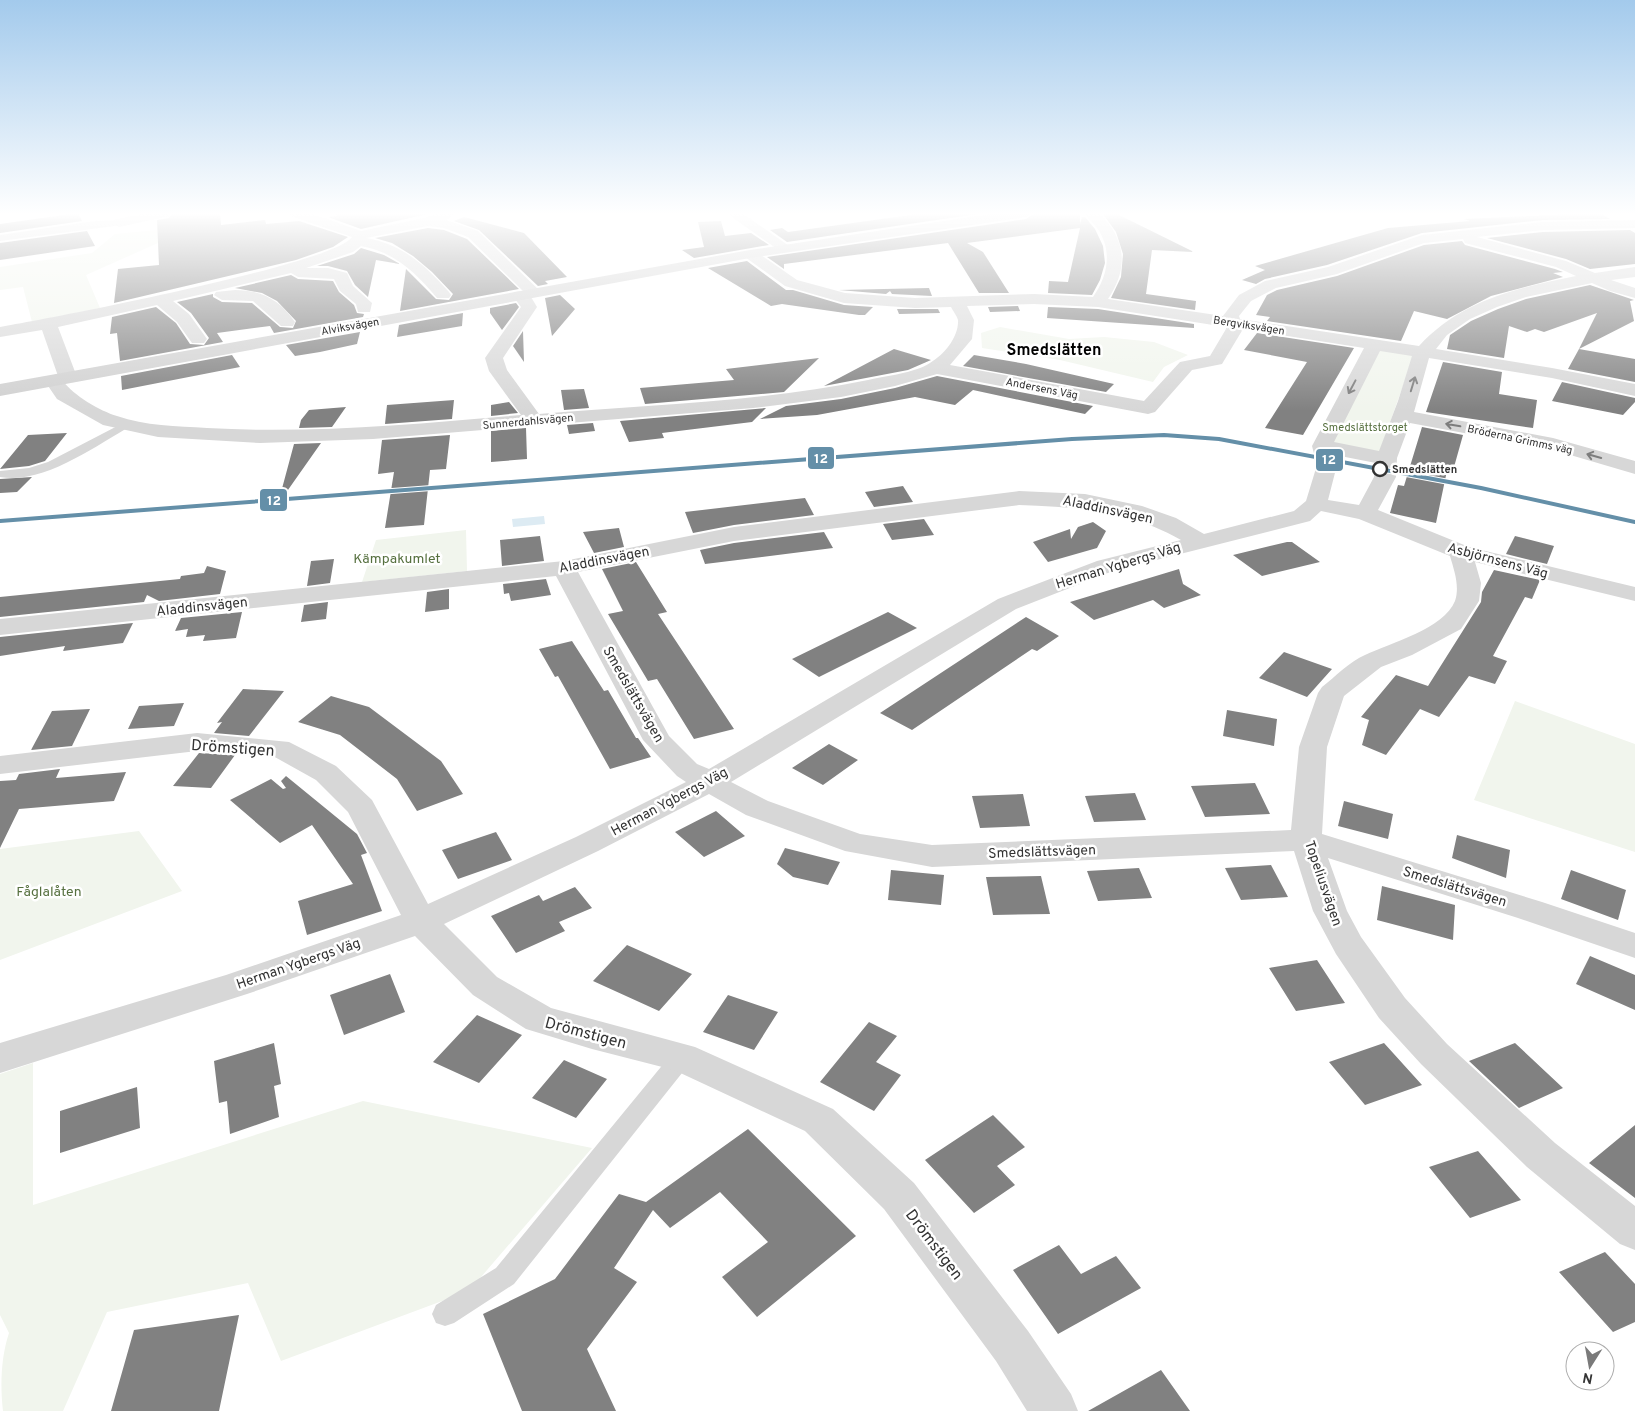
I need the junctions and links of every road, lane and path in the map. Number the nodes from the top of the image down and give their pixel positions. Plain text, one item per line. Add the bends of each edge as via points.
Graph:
1 (250, 279) edge
2 (342, 279) edge
3 (430, 279) edge
4 (513, 279) edge
5 (611, 279) edge
6 (786, 279) edge
7 (1111, 279) edge
8 (1295, 279) edge
9 (1584, 279) edge
10 (1597, 279) edge
11 (203, 290) junction
12 (1635, 293) edge
13 (527, 294) junction
14 (443, 295) dead end
15 (160, 299) junction
16 (957, 302) junction
17 (1098, 302) junction
18 (364, 308) dead end
19 (287, 322) dead end
20 (1231, 322) junction
21 (48, 324) junction
22 (0, 332) edge
23 (198, 340) dead end
24 (1375, 344) junction
25 (1423, 352) junction
26 (936, 368) junction
27 (61, 379) junction
28 (0, 390) edge
29 (1635, 390) edge
30 (1403, 416) junction
31 (534, 420) junction
32 (126, 424) junction
33 (1325, 455) junction
34 (1386, 467) junction
35 (1635, 468) edge
36 (3, 474) dead end
37 (1316, 504) junction
38 (1365, 513) junction
39 (1200, 541) junction
40 (1461, 552) junction
41 (564, 568) junction
42 (1635, 594) edge
43 (0, 627) edge
44 (0, 766) edge
45 (710, 782) junction
46 (1306, 840) junction
47 (421, 921) junction
48 (1635, 946) edge
49 (682, 1057) junction
50 (0, 1058) edge
51 (1635, 1231) edge
52 (445, 1314) dead end
53 (1054, 1411) edge

1 - 11 street
2 - 18 street via 346,288 364,303
3 - 14 street
4 - 13 street
5 - 13 street, Alviksvägen
6 - 16 street, Bergviksvägen via 844,298
7 - 17 street
8 - 20 street via 1271,284 1245,298 1231,316
9 - 25 street via 1524,292 1489,304 1462,318
10 - 12 street
11 - 15 street
11 - 19 street via 219,295 248,293 263,297
13 - 27 street, Alviksvägen
13 - 31 street via 529,307 494,358 498,371
15 - 21 street
15 - 23 street via 183,318
16 - 17 street, Bergviksvägen via 1034,299
16 - 26 street, Sunnerdahlsvägen via 966,320 963,339
17 - 20 street, Bergviksvägen
20 - 24 street, Bergviksvägen
20 - 26 street, Andersens Väg via 1234,329 1216,360 1186,366 1148,408
21 - 22 street
21 - 27 street, Sunnerdahlsvägen
24 - 25 street, Bergviksvägen
24 -> 33 street
25 - 29 street, Bergviksvägen
30 -> 25 street
26 - 31 street, Sunnerdahlsvägen via 850,389 772,400
27 - 28 street, Alviksvägen
27 - 32 street, Sunnerdahlsvägen via 64,396 110,421
30 - 34 street
35 -> 30 street, Bröderna Grimms väg via 1553,444
31 - 32 street, Sunnerdahlsvägen via 373,433 260,437 158,431
32 - 36 lane via 52,465 30,472
33 - 34 street
33 - 37 street
34 - 38 street
37 - 38 street
37 - 39 street, Herman Ygbergs Väg via 1302,516
38 - 40 street, Asbjörnsens Väg
39 - 41 street, Aladdinsvägen via 1142,513 1085,501 1019,498 734,534
39 - 45 street, Herman Ygbergs Väg via 1105,566 1007,604
40 - 42 street, Asbjörnsens Väg
40 - 46 street, Topeliusvägen via 1469,583 1468,592 1467,600 1452,624 1403,650 1372,661 1332,693 1312,746
41 - 43 street, Aladdinsvägen
41 - 45 street, Smedslättsvägen via 657,740 687,770
44 - 47 street, Drömstigen via 197,742 279,748 326,773 361,807
45 - 46 street, Smedslättsvägen via 757,808 856,844 932,856
45 - 47 street, Herman Ygbergs Väg via 587,844
46 - 48 street, Smedslättsvägen
46 - 51 street, Topeliusvägen via 1330,911 1348,945 1392,1008 1434,1054 1540,1155
47 - 49 street, Drömstigen via 485,986 539,1019
47 - 50 street, Herman Ygbergs Väg
49 - 52 lane via 505,1276
49 - 53 street, Drömstigen via 818,1120 899,1196 1012,1346

